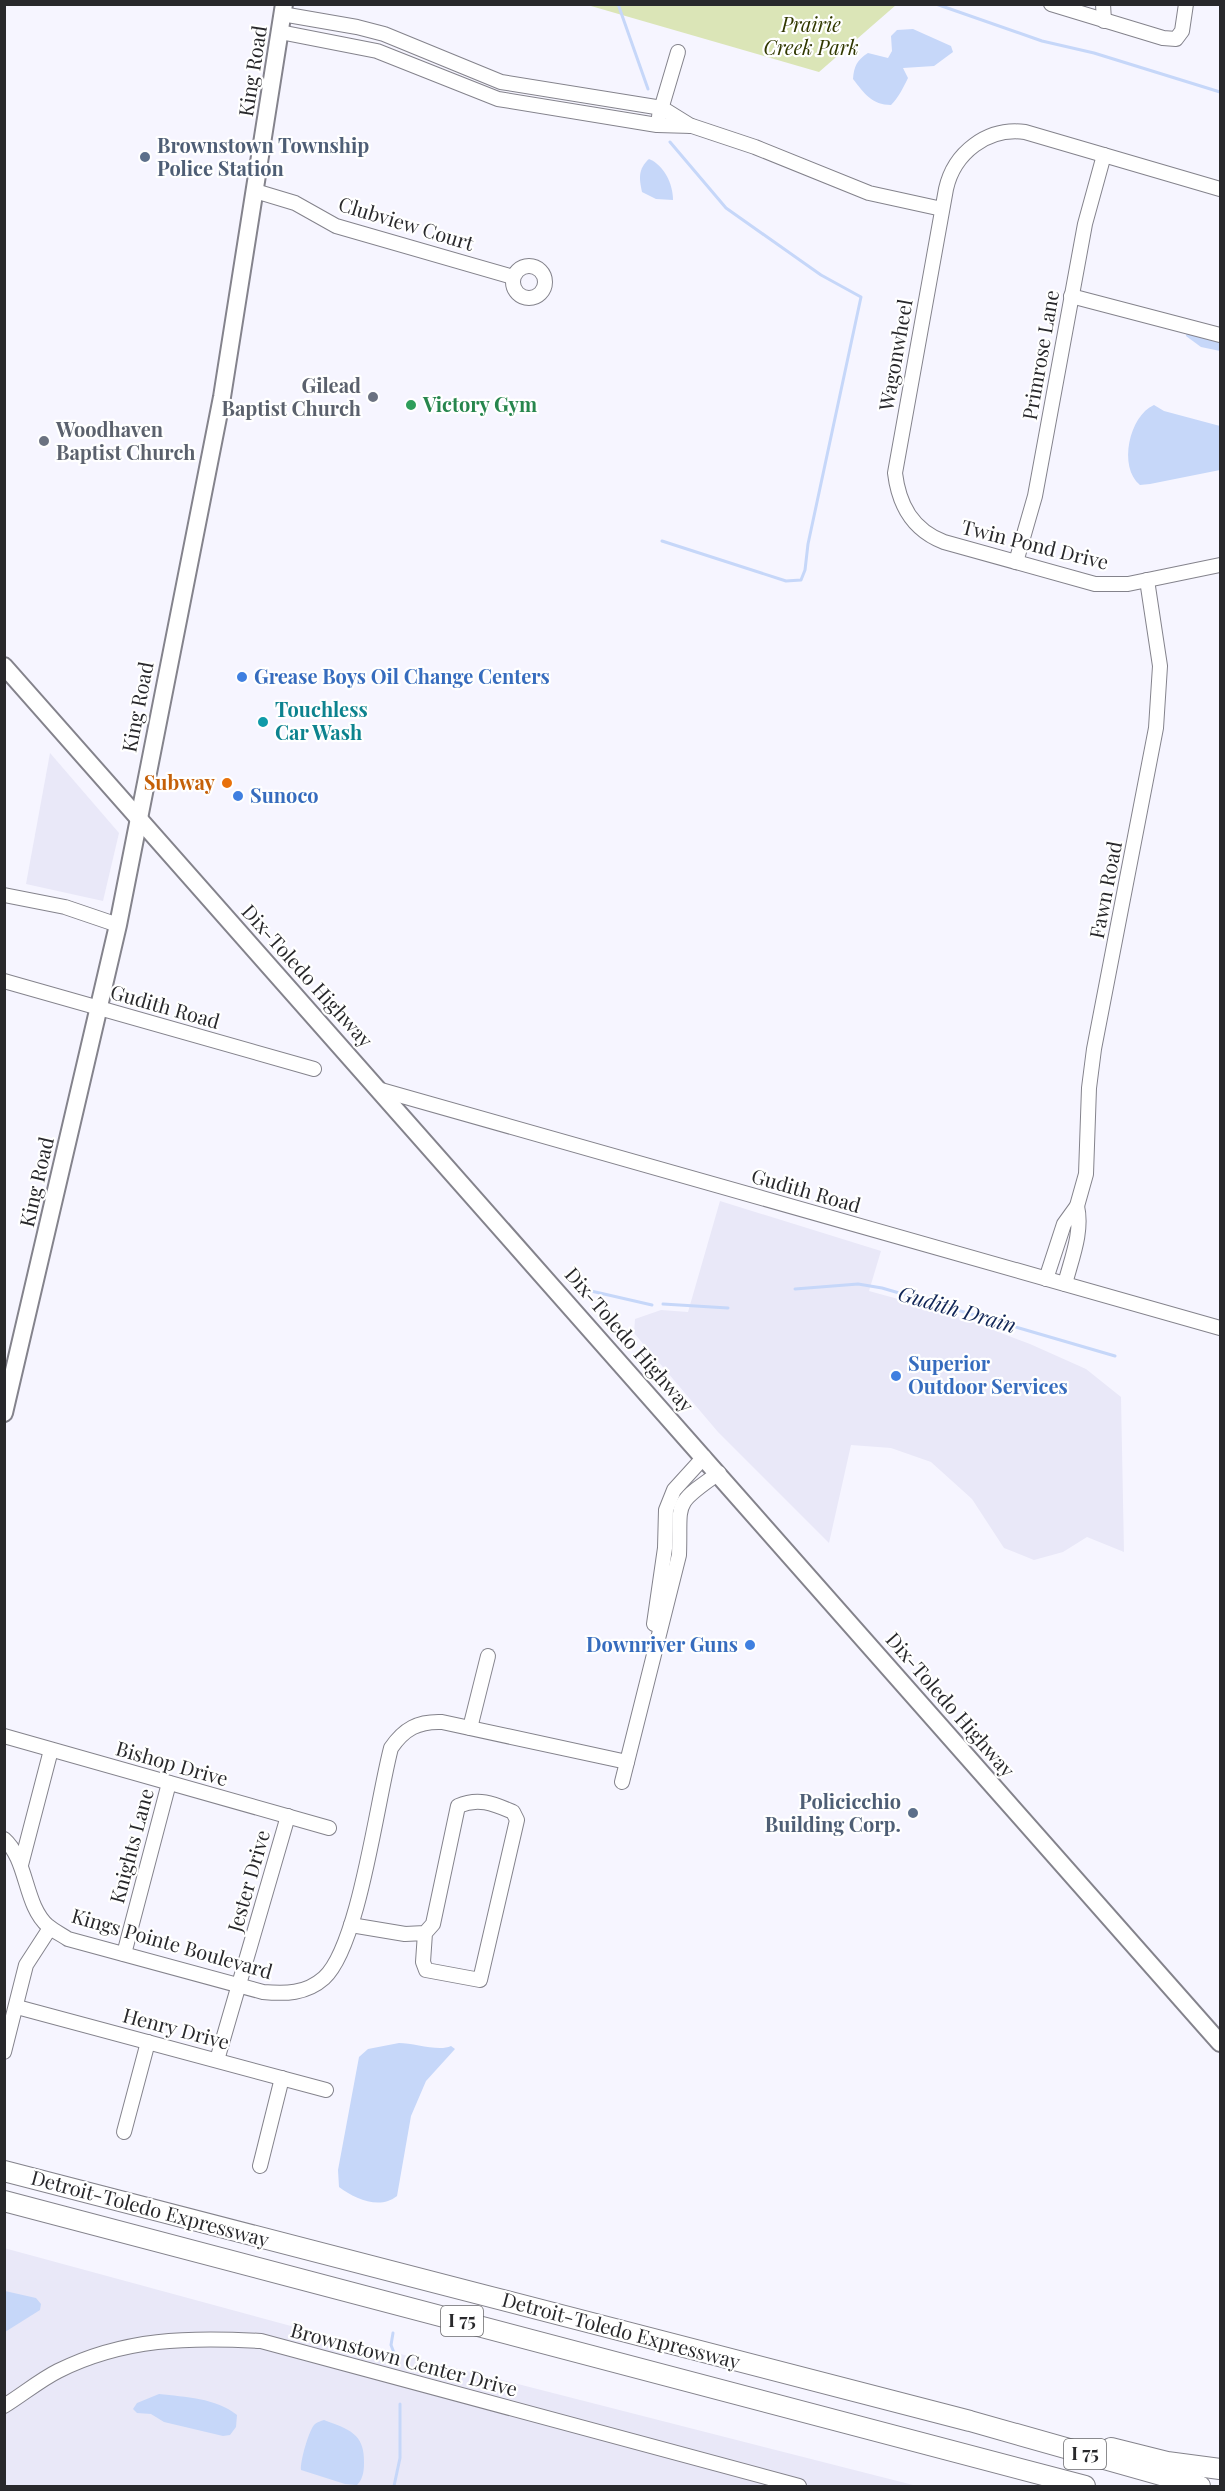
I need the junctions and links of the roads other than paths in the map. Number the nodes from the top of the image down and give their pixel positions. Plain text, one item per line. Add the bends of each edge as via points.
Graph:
1 (1051, 4) edge
2 (1103, 4) edge
3 (1186, 4) edge
4 (1073, 8) edge
5 (283, 9) edge
6 (1104, 21) junction
7 (280, 32) junction
8 (384, 34) junction
9 (377, 51) junction
10 (678, 52) dead end
11 (468, 69) junction
12 (461, 85) junction
13 (553, 91) junction
14 (550, 108) junction
15 (662, 108) junction
16 (657, 125) junction
17 (692, 126) junction
18 (1104, 155) junction
19 (1221, 189) edge
20 (255, 191) junction
21 (942, 208) junction
22 (513, 277) dead end
23 (1071, 296) junction
24 (1221, 335) edge
25 (915, 526) joint
26 (1016, 562) junction
27 (1221, 565) edge
28 (1147, 580) junction
29 (4, 666) edge
30 (139, 817) junction
31 (4, 895) edge
32 (118, 925) junction
33 (4, 981) edge
34 (99, 1008) junction
35 (314, 1069) dead end
36 (381, 1090) junction
37 (1077, 1206) junction
38 (1046, 1279) junction
39 (1065, 1284) junction
40 (1221, 1328) edge
41 (4, 1413) edge
42 (704, 1457) junction
43 (719, 1473) junction
44 (672, 1549) junction
45 (488, 1656) dead end
46 (470, 1728) junction
47 (4, 1736) edge
48 (51, 1750) junction
49 (627, 1762) junction
50 (622, 1782) dead end
51 (169, 1783) junction
52 (288, 1816) junction
53 (329, 1828) dead end
54 (4, 1839) edge
55 (4, 1862) edge
56 (20, 1868) junction
57 (351, 1925) junction
58 (50, 1928) junction
59 (425, 1934) junction
60 (124, 1954) junction
61 (240, 1985) junction
62 (17, 2007) junction
63 (148, 2042) junction
64 (1221, 2043) edge
65 (4, 2052) edge
66 (217, 2060) junction
67 (282, 2078) junction
68 (326, 2090) dead end
69 (124, 2132) dead end
70 (260, 2166) dead end
71 (4, 2171) edge
72 (4, 2200) edge
73 (4, 2406) edge
74 (970, 2421) junction
75 (989, 2461) junction
76 (1221, 2469) edge
77 (799, 2487) edge
78 (1048, 2487) edge
79 (1085, 2487) edge
80 (1200, 2487) edge

1 - 4 street
2 - 6 street
3 - 6 street via 1182,32 1176,39
4 - 6 street
5 - 7 main road, King Road
5 - 8 street
7 - 9 street
7 - 20 main road, King Road
8 - 9 street
8 - 11 street
9 - 12 street
10 - 15 street
11 - 12 street
11 - 13 street via 501,82
12 - 14 street via 498,99
13 - 14 street
13 - 15 street
14 - 16 street
15 - 16 street
15 - 17 street
16 - 17 street
17 - 21 street via 869,193
18 - 19 street, Wagonwheel
18 - 21 street, Wagonwheel via 1025,132 995,134 964,153 951,172
18 - 23 street, Primrose Lane
20 - 22 street, Clubview Court via 295,203 336,226
20 - 30 main road, King Road via 220,406
21 - 25 street, Wagonwheel via 895,473 902,502
23 - 24 street
23 - 26 street, Primrose Lane via 1035,495
25 - 26 street, Twin Pond Drive via 934,538
26 - 28 street, Twin Pond Drive via 1095,584 1128,585
27 - 28 street, Twin Pond Drive
28 - 37 street, Fawn Road via 1160,666 1156,728 1094,1049 1089,1088 1089,1153
29 - 30 main road, Dix-Toledo Highway
30 - 32 main road, King Road
30 - 36 main road, Dix-Toledo Highway
31 - 32 street via 65,907
32 - 34 main road, King Road
33 - 34 street, Gudith Road
34 - 35 street, Gudith Road
34 - 41 main road, King Road
36 - 38 street, Gudith Road
36 - 42 main road, Dix-Toledo Highway
37 - 38 street, Fawn Road via 1064,1224
37 - 39 street, Fawn Road via 1080,1218
38 - 39 street, Gudith Road
39 - 40 street, Gudith Road
42 - 43 main road, Dix-Toledo Highway
42 - 44 street via 674,1490 666,1510
43 - 44 street via 690,1493 681,1506
43 - 64 main road, Dix-Toledo Highway
44 - 49 street
45 - 46 street
46 - 49 street, Kings Pointe Boulevard
46 - 57 street, Kings Pointe Boulevard via 442,1722 419,1724 401,1734 391,1748
47 - 48 street, Bishop Drive
48 - 51 street, Bishop Drive
48 - 56 street
49 - 50 street
51 - 52 street, Bishop Drive
51 - 60 street, Knights Lane
52 - 53 street, Bishop Drive
52 - 61 street, Jester Drive
54 - 56 street, Kings Pointe Boulevard via 12,1846
55 - 56 street
56 - 58 street, Kings Pointe Boulevard
57 - 59 street
57 - 61 street, Kings Pointe Boulevard via 335,1965 313,1986 280,1994
58 - 60 street, Kings Pointe Boulevard via 68,1939
58 - 62 street via 26,1965
59 - 59 street via 433,1924 458,1806 486,1801 513,1812 517,1820 480,1980 426,1970
60 - 61 street, Kings Pointe Boulevard
61 - 66 street, Jester Drive
62 - 63 street, Henry Drive
62 - 65 street
63 - 66 street, Henry Drive
63 - 69 street
66 - 67 street, Henry Drive
67 - 68 street, Henry Drive
67 - 70 street
71 - 74 highway, Detroit-Toledo Expressway / I 75
72 - 75 highway, Detroit-Toledo Expressway / I 75
73 - 77 street, Brownstown Center Drive via 57,2371 142,2342 206,2338 261,2342
74 - 76 highway via 995,2422 1167,2462
74 - 80 highway, Detroit-Toledo Expressway / I 75
75 - 78 highway
75 - 79 highway, Detroit-Toledo Expressway / I 75

